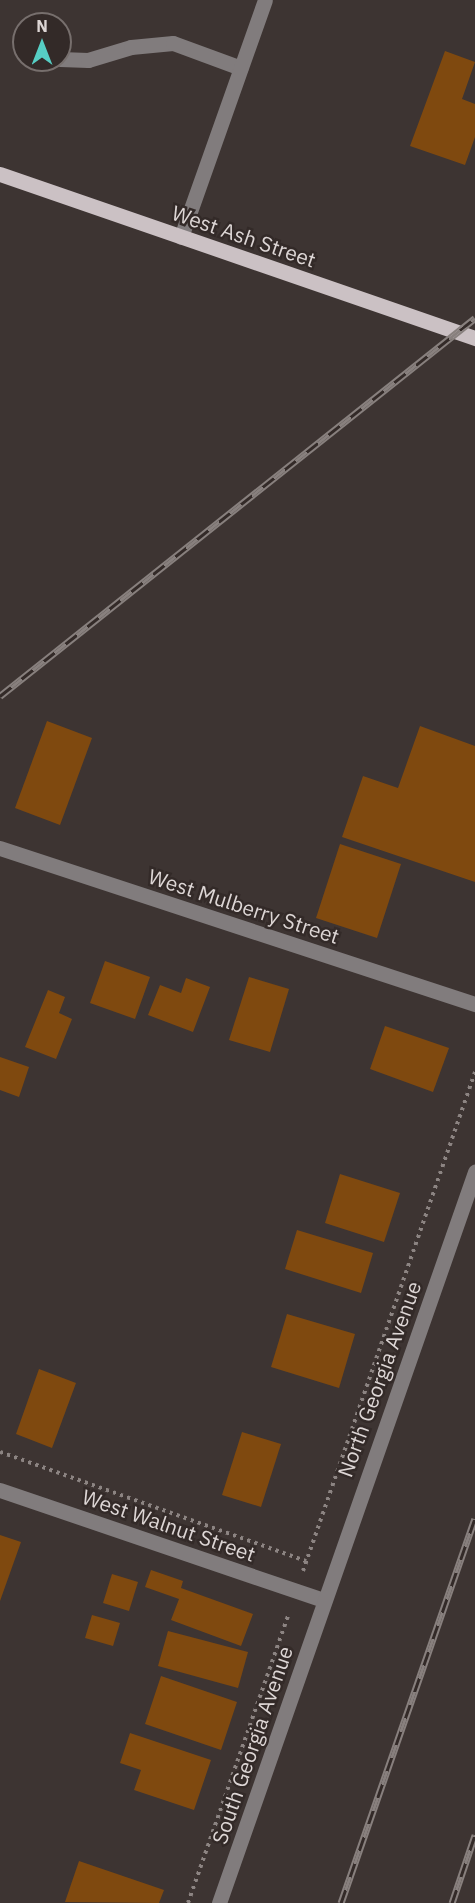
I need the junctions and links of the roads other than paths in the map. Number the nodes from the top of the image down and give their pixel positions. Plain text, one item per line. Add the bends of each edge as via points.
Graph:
1 (265, 0) edge
2 (72, 59) edge
3 (241, 68) junction
4 (0, 174) edge
5 (181, 237) junction
6 (475, 338) edge
7 (0, 848) edge
8 (475, 1004) edge
9 (475, 1172) edge
10 (0, 1490) edge
11 (324, 1600) junction
12 (219, 1903) edge

1 - 3 street
2 - 3 street via 88,60 131,47 173,43
3 - 5 street
4 - 5 main road, West Ash Street
5 - 6 main road, West Ash Street
7 - 8 street, West Mulberry Street
9 - 11 street, North Georgia Avenue
10 - 11 street, West Walnut Street
11 - 12 street, South Georgia Avenue

